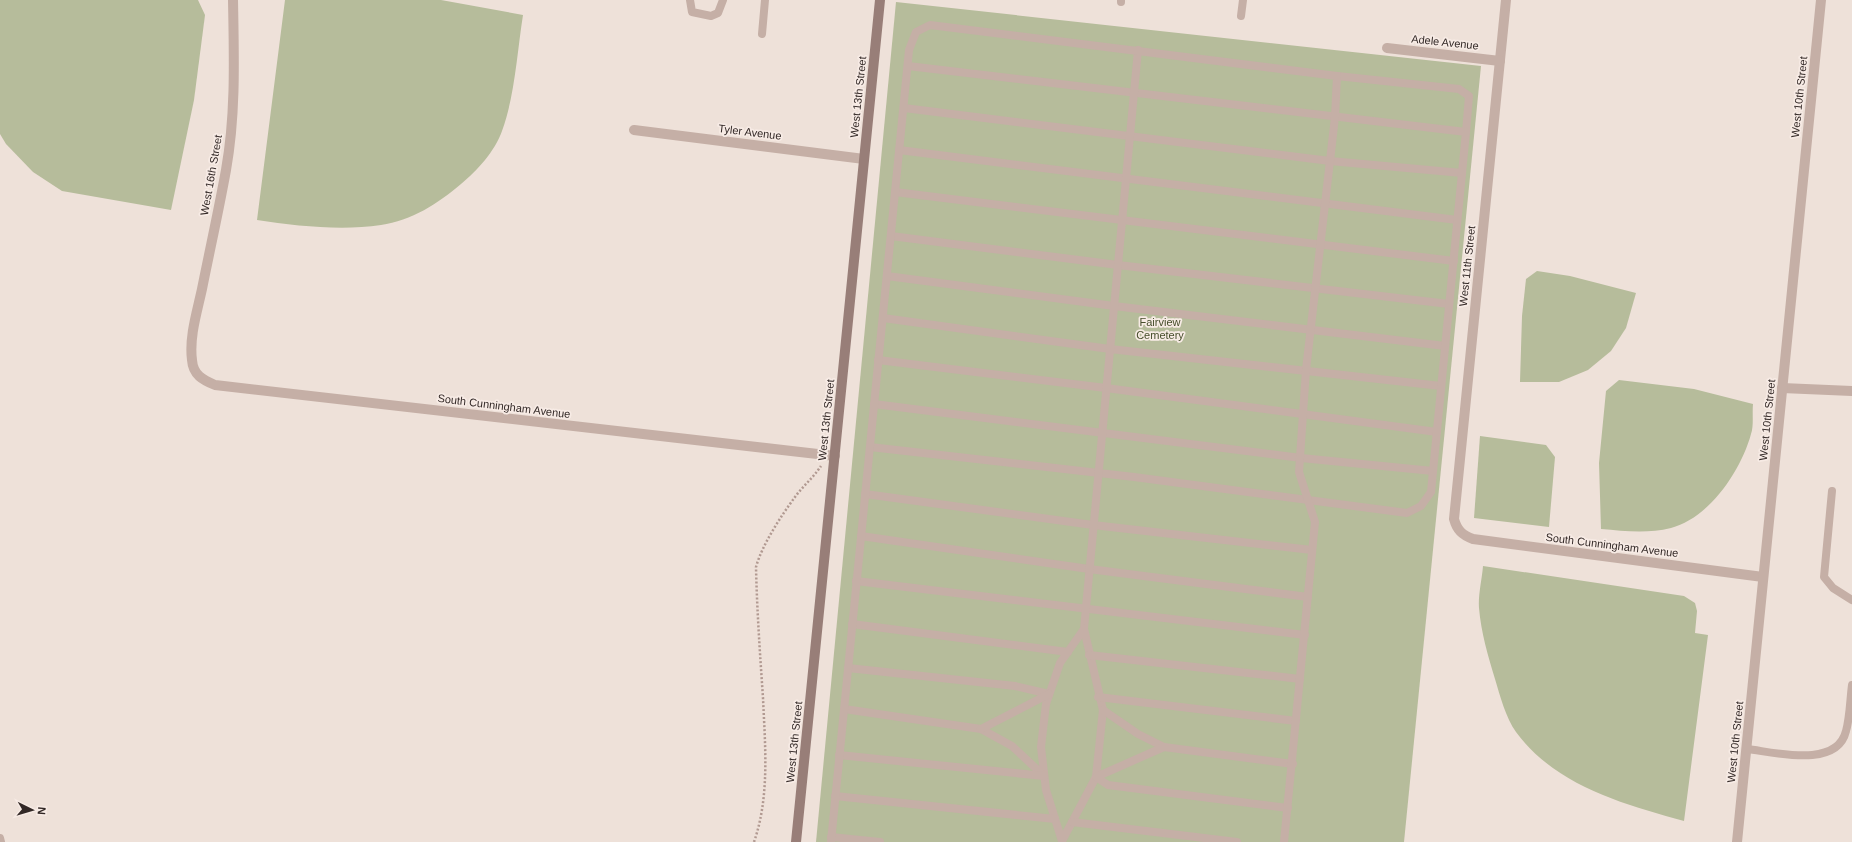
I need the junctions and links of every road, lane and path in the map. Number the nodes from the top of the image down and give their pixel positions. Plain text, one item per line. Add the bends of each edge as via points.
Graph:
1 (233, 0) edge
2 (690, 0) edge
3 (723, 0) edge
4 (766, 0) edge
5 (880, 0) edge
6 (1243, 0) edge
7 (1506, 0) edge
8 (1821, 0) edge
9 (1241, 16) dead end
10 (762, 34) dead end
11 (1387, 48) dead end
12 (1138, 50) junction
13 (1500, 60) junction
14 (908, 66) junction
15 (1337, 76) junction
16 (1134, 93) junction
17 (904, 108) junction
18 (1335, 117) junction
19 (634, 130) dead end
20 (1466, 132) junction
21 (1130, 135) junction
22 (899, 150) junction
23 (864, 158) junction
24 (1330, 161) junction
25 (1462, 173) junction
26 (1126, 178) junction
27 (895, 192) junction
28 (1325, 204) junction
29 (1122, 220) junction
30 (1457, 220) junction
31 (891, 236) junction
32 (1319, 244) junction
33 (1454, 261) junction
34 (1118, 265) junction
35 (887, 276) junction
36 (1315, 288) junction
37 (1449, 304) junction
38 (1114, 306) junction
39 (882, 318) junction
40 (1311, 328) junction
41 (1445, 346) junction
42 (1110, 349) junction
43 (191, 352) joint
44 (878, 360) junction
45 (1306, 370) junction
46 (1441, 386) junction
47 (1106, 388) junction
48 (1782, 388) junction
49 (1852, 391) edge
50 (874, 404) junction
51 (1303, 414) junction
52 (1102, 432) junction
53 (1437, 432) junction
54 (870, 447) junction
55 (831, 456) junction
56 (1301, 458) junction
57 (1433, 471) junction
58 (1098, 473) junction
59 (1832, 491) dead end
60 (865, 494) junction
61 (1307, 499) junction
62 (1093, 524) junction
63 (1460, 532) joint
64 (861, 536) junction
65 (1312, 550) junction
66 (1089, 568) junction
67 (1763, 577) junction
68 (856, 581) junction
69 (1308, 597) junction
70 (1852, 600) edge
71 (1085, 610) junction
72 (852, 624) junction
73 (1084, 629) junction
74 (1304, 635) junction
75 (1068, 652) junction
76 (1089, 655) junction
77 (848, 668) junction
78 (1300, 679) junction
79 (1852, 685) edge
80 (1049, 694) junction
81 (1098, 697) junction
82 (844, 709) junction
83 (1103, 710) junction
84 (1296, 721) junction
85 (981, 729) junction
86 (1164, 747) junction
87 (1747, 749) junction
88 (839, 755) junction
89 (1293, 764) junction
90 (1044, 776) junction
91 (1096, 777) junction
92 (835, 796) junction
93 (1288, 808) junction
94 (1055, 819) junction
95 (1072, 822) junction
96 (0, 838) edge
97 (831, 839) edge
98 (1, 842) edge
99 (754, 842) edge
100 (796, 842) edge
101 (880, 842) edge
102 (1062, 842) edge
103 (1237, 842) edge
104 (1284, 842) edge
105 (1738, 842) edge

1 - 43 street, West 16th Street via 231,132 223,188 195,320
2 - 3 lane via 692,12 711,16 718,13
4 - 10 lane
5 - 23 street, West 13th Street
6 - 9 lane
7 - 13 street, West 11th Street
8 - 48 street, West 10th Street
11 - 13 street, Adele Avenue
12 - 14 lane via 930,25 916,32 909,50
12 - 15 lane
12 - 16 lane
13 - 63 street, West 11th Street via 1454,519
14 - 16 lane
14 - 17 lane
15 - 18 lane
15 - 20 lane via 1459,89 1469,96
16 - 18 lane
16 - 21 lane
17 - 21 lane
17 - 22 lane
18 - 20 lane
18 - 24 lane
19 - 23 street, Tyler Avenue
20 - 25 lane
21 - 24 lane
21 - 26 lane
22 - 26 lane
22 - 27 lane
23 - 55 street, West 13th Street
24 - 25 lane
24 - 28 lane
25 - 30 lane
26 - 28 lane
26 - 29 lane
27 - 29 lane
27 - 31 lane
28 - 30 lane
28 - 32 lane
29 - 32 lane
29 - 34 lane
30 - 33 lane
31 - 34 lane
31 - 35 lane
32 - 33 lane
32 - 36 lane
33 - 37 lane
34 - 36 lane
34 - 38 lane
35 - 38 lane
35 - 39 lane
36 - 37 lane
36 - 40 lane
37 - 41 lane
38 - 40 lane
38 - 42 lane
39 - 42 lane
39 - 44 lane
40 - 41 lane
40 - 45 lane
41 - 46 lane
42 - 45 lane
42 - 47 lane
43 - 55 street, South Cunningham Avenue via 194,372 215,385
44 - 47 lane
44 - 50 lane
45 - 46 lane
45 - 51 lane
46 - 53 lane
47 - 51 lane
47 - 52 lane
48 - 49 street
48 - 67 street, West 10th Street
50 - 52 lane
50 - 54 lane
51 - 53 lane
51 - 56 lane
52 - 56 lane
52 - 58 lane
53 - 57 lane
54 - 58 lane
54 - 60 lane
55 - 99 path via 795,497 765,543 756,567 765,731 765,786 761,818
55 - 100 street, West 13th Street
56 - 57 lane
56 - 61 lane via 1299,472
57 - 61 lane via 1431,492 1421,506 1407,513
58 - 61 lane
58 - 62 lane
59 - 70 lane via 1824,578 1833,588
60 - 62 lane
60 - 64 lane
61 - 65 lane via 1315,522
62 - 65 lane
62 - 66 lane
63 - 67 street, South Cunningham Avenue via 1473,539
64 - 66 lane
64 - 68 lane
65 - 69 lane
66 - 69 lane
66 - 71 lane
67 - 87 street, West 10th Street
68 - 71 lane
68 - 72 lane
69 - 74 lane
71 - 73 lane
71 - 74 lane
72 - 75 lane
72 - 77 lane
73 - 75 lane
73 - 76 lane
74 - 78 lane
75 - 80 lane via 1060,663
76 - 78 lane
76 - 81 lane
77 - 80 lane via 1015,686
77 - 82 lane
78 - 84 lane
79 - 87 lane via 1846,732 1836,747 1810,757
80 - 85 lane
80 - 90 lane via 1041,746
81 - 83 lane
81 - 84 lane
82 - 85 lane
82 - 88 lane
83 - 86 lane via 1138,734
83 - 91 lane
84 - 89 lane
85 - 90 lane via 1012,746
86 - 89 lane
86 - 91 lane
87 - 105 street, West 10th Street
88 - 90 lane
88 - 92 lane
89 - 93 lane
90 - 94 lane
91 - 93 lane via 1108,785
91 - 95 lane
92 - 94 lane
92 - 97 lane
93 - 104 lane
94 - 102 lane
95 - 102 lane
95 - 103 lane
96 - 98 lane
97 - 101 lane

